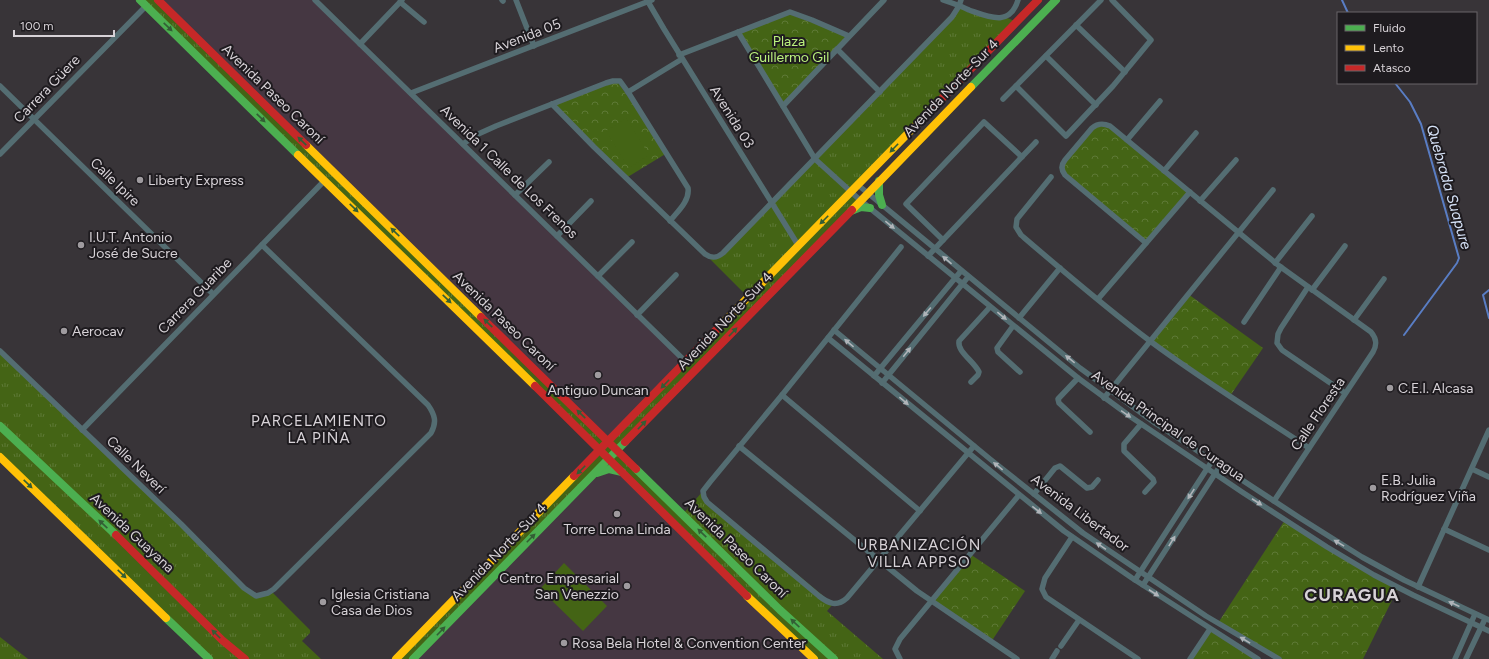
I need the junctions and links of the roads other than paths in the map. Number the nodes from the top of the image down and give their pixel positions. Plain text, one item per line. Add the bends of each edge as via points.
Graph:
1 (158, 0) edge
2 (314, 0) edge
3 (516, 0) edge
4 (649, 0) edge
5 (884, 0) edge
6 (943, 0) edge
7 (1018, 0) edge
8 (1038, 0) edge
9 (1056, 0) edge
10 (1101, 0) edge
11 (1112, 0) edge
12 (401, 1) edge
13 (143, 3) edge
14 (960, 3) edge
15 (1005, 17) junction
16 (424, 22) dead end
17 (1017, 22) junction
18 (1076, 25) junction
19 (738, 32) junction
20 (849, 36) junction
21 (360, 44) junction
22 (534, 46) junction
23 (837, 49) junction
24 (1046, 56) junction
25 (681, 57) junction
26 (1125, 72) junction
27 (0, 86) edge
28 (1016, 86) junction
29 (628, 92) junction
30 (880, 92) junction
31 (411, 93) junction
32 (1003, 99) dead end
33 (1160, 101) dead end
34 (552, 104) junction
35 (1096, 105) junction
36 (783, 106) junction
37 (34, 119) junction
38 (1196, 133) dead end
39 (1127, 140) junction
40 (1036, 142) dead end
41 (463, 144) junction
42 (0, 154) edge
43 (1022, 157) junction
44 (815, 159) junction
45 (1236, 160) dead end
46 (549, 162) dead end
47 (1164, 171) junction
48 (1051, 177) dead end
49 (325, 180) junction
50 (879, 181) junction
51 (858, 185) junction
52 (1273, 190) dead end
53 (851, 192) junction
54 (1190, 192) junction
55 (867, 193) junction
56 (515, 195) junction
57 (860, 200) junction
58 (591, 201) dead end
59 (1200, 201) junction
60 (772, 203) junction
61 (882, 205) junction
62 (870, 208) junction
63 (849, 212) junction
64 (1312, 216) dead end
65 (670, 221) junction
66 (1238, 233) junction
67 (557, 236) junction
68 (943, 240) junction
69 (632, 242) dead end
70 (1146, 243) junction
71 (262, 245) junction
72 (798, 245) junction
73 (1345, 246) dead end
74 (901, 248) dead end
75 (934, 249) junction
76 (928, 256) junction
77 (1275, 263) junction
78 (1281, 267) junction
79 (1060, 268) junction
80 (961, 271) junction
81 (676, 275) dead end
82 (598, 276) junction
83 (968, 277) junction
84 (955, 278) junction
85 (1384, 279) dead end
86 (962, 284) junction
87 (1310, 289) junction
88 (214, 294) junction
89 (1098, 299) junction
90 (990, 307) junction
91 (637, 315) junction
92 (1019, 318) junction
93 (1354, 320) junction
94 (1244, 322) dead end
95 (1013, 326) junction
96 (834, 330) junction
97 (828, 338) junction
98 (1150, 341) junction
99 (0, 351) edge
100 (686, 362) junction
101 (880, 369) junction
102 (1020, 372) dead end
103 (874, 376) junction
104 (888, 376) junction
105 (1078, 378) junction
106 (971, 382) dead end
107 (882, 383) junction
108 (1110, 391) junction
109 (1345, 393) junction
110 (782, 395) junction
111 (1104, 398) junction
112 (1141, 424) junction
113 (0, 426) edge
114 (82, 430) junction
115 (1489, 430) edge
116 (598, 431) junction
117 (618, 432) junction
118 (1090, 432) dead end
119 (631, 437) junction
120 (591, 441) junction
121 (609, 442) junction
122 (739, 446) junction
123 (974, 446) junction
124 (1309, 448) junction
125 (600, 450) junction
126 (618, 451) junction
127 (968, 453) junction
128 (0, 457) edge
129 (592, 459) junction
130 (610, 459) junction
131 (1212, 461) junction
132 (632, 464) junction
133 (1220, 466) junction
134 (1472, 468) junction
135 (1207, 469) junction
136 (623, 472) junction
137 (595, 474) junction
138 (1215, 474) junction
139 (1489, 477) edge
140 (1098, 480) dead end
141 (1145, 492) dead end
142 (1034, 494) junction
143 (1018, 495) junction
144 (1274, 501) junction
145 (920, 511) junction
146 (1444, 529) junction
147 (1072, 537) junction
148 (1489, 550) edge
149 (879, 560) junction
150 (1140, 572) junction
151 (1148, 577) junction
152 (1135, 580) junction
153 (1143, 585) junction
154 (1418, 587) junction
155 (930, 601) junction
156 (1475, 614) junction
157 (1079, 620) junction
158 (1487, 620) edge
159 (1471, 623) junction
160 (1481, 627) junction
161 (1210, 629) junction
162 (1489, 631) edge
163 (1061, 646) dead end
164 (1057, 651) dead end
165 (210, 659) edge
166 (245, 659) edge
167 (396, 659) edge
168 (414, 659) edge
169 (814, 659) edge
170 (834, 659) edge
171 (900, 659) edge
172 (1017, 659) edge
173 (1052, 659) edge
174 (1138, 659) edge
175 (1190, 659) edge
176 (1258, 659) edge
177 (1279, 659) edge
178 (1455, 659) edge
179 (1466, 659) edge

116 -> 1 main road, Avenida Paseo Caroní
2 - 21 street, Avenida 1 Calle de Los Frenos
3 - 22 street
4 - 22 street, Avenida 05
4 - 25 street, Avenida 03
5 - 20 street
6 - 14 street
7 - 15 street via 1015,8
8 - 17 main road, Avenida Norte-Sur 4
9 - 50 main road, Avenida Norte-Sur 4
10 - 18 street
11 - 26 street via 1151,40
12 - 16 street
12 - 21 street
13 - 37 street, Carrera Güere
13 -> 49 main road, Avenida Paseo Caroní
14 - 15 street via 995,18
14 - 30 street via 952,17
15 - 17 street
17 -> 51 main road, Avenida Norte-Sur 4
18 - 24 street
18 - 26 street
19 - 20 street via 790,12
19 - 25 street
19 - 36 street, Avenida Principal de Curagua
20 - 23 street
21 - 31 street, Avenida 1 Calle de Los Frenos
22 - 31 street, Avenida 05
23 - 30 street
23 - 36 street
24 - 28 street
24 - 35 street
25 - 29 street
25 - 60 street, Avenida 03
26 - 35 street
27 - 37 street, Calle Ipire
28 - 32 street
28 - 35 street via 1066,136
29 - 34 street via 620,82 613,81
29 - 65 street via 688,188 686,200
30 - 44 street
31 - 41 street, Avenida 1 Calle de Los Frenos
33 - 39 street
34 - 41 street via 482,132
34 - 65 street
36 - 44 street, Avenida Principal de Curagua
37 - 42 street, Carrera Güere
37 - 88 street, Calle Ipire
38 - 47 street
39 - 47 street
39 - 70 street via 1108,125 1097,125 1065,160 1062,168 1066,175
40 - 43 street
41 - 56 street, Avenida 1 Calle de Los Frenos
43 - 68 street
43 - 68 street via 984,122 906,204
44 - 53 street, Avenida Principal de Curagua
44 - 60 street
45 - 59 street
46 - 56 street
47 - 54 street
48 - 79 street via 1019,216 1016,224 1021,235
49 - 71 street, Carrera Guaribe
49 -> 120 main road, Avenida Paseo Caroní
50 - 55 main road, Avenida Norte-Sur 4
50 - 61 main road
51 - 53 main road, Avenida Norte-Sur 4
51 - 55 street, Avenida Principal de Curagua
52 - 66 street
53 - 57 street, Avenida Principal de Curagua
53 -> 72 main road, Avenida Norte-Sur 4
54 - 59 street
54 - 70 street
55 - 57 main road, Avenida Norte-Sur 4
55 - 61 street, Avenida Principal de Curagua
56 - 67 street, Avenida 1 Calle de Los Frenos
57 - 62 street, Avenida Principal de Curagua
57 - 63 main road, Avenida Norte-Sur 4
58 - 67 street
59 - 66 street
60 - 65 street via 716,258 708,257
60 - 72 street, Avenida 03
61 - 75 street, Avenida Principal de Curagua
62 - 63 main road via 862,207
62 -> 76 street, Avenida Principal de Curagua
119 -> 63 main road, Avenida Norte-Sur 4
64 - 77 street
66 - 77 street
66 - 98 street
67 - 82 street, Avenida 1 Calle de Los Frenos
68 - 75 street
69 - 82 street
70 - 89 street
71 - 88 street, Carrera Guaribe
71 - 114 street, Calle Neverí via 428,405 436,420 431,433 274,589 256,596 244,588
72 - 100 main road, Avenida Norte-Sur 4
73 - 87 street
74 - 96 street
75 - 76 street
80 -> 75 street, Avenida Principal de Curagua
76 - 84 street, Avenida Principal de Curagua
77 - 78 street
78 - 87 street
78 - 94 street
79 - 89 street
79 - 92 street
80 - 83 street, Avenida Principal de Curagua
80 - 84 street
81 - 91 street
82 - 91 street, Avenida 1 Calle de Los Frenos
83 - 86 street
83 - 92 street, Avenida Principal de Curagua
84 - 86 street, Avenida Principal de Curagua
84 -> 101 street
85 - 93 street
86 - 90 street, Avenida Principal de Curagua
104 -> 86 street
87 - 93 street
87 - 109 street via 1281,328 1277,343 1282,350
88 - 114 street, Carrera Guaribe
89 - 98 street
90 -> 95 street, Avenida Principal de Curagua
90 - 106 street via 959,341 961,350 979,372
91 - 100 street, Avenida 1 Calle de Los Frenos
108 -> 92 street, Avenida Principal de Curagua
93 - 109 street, Calle Floresta via 1371,332 1376,347
95 - 102 street via 997,348 998,352
95 - 105 street, Avenida Principal de Curagua
96 - 97 street
101 -> 96 street, Avenida Libertador
97 - 103 street, Avenida Libertador
97 - 110 street
98 - 108 street
98 - 124 street
99 - 114 street, Calle Neverí
100 -> 117 main road, Avenida Norte-Sur 4
101 - 103 street
101 - 104 street, Avenida Libertador
103 - 107 street, Avenida Libertador
104 - 107 street
104 - 123 street, Avenida Libertador
105 - 111 street, Avenida Principal de Curagua
105 - 118 street via 1058,399 1059,403
107 -> 127 street, Avenida Libertador
108 - 111 street
108 - 131 street, Avenida Principal de Curagua
109 - 124 street, Calle Floresta
110 - 122 street
110 - 145 street
111 -> 112 street, Avenida Principal de Curagua
112 - 135 street, Avenida Principal de Curagua
112 - 141 street via 1124,444 1124,451 1154,479
166 -> 113 main road, Avenida Guayana via 222,640
115 - 134 street
116 - 117 main road via 607,435
116 - 121 main road, Avenida Paseo Caroní
117 - 121 main road, Avenida Norte-Sur 4
119 - 126 main road, Avenida Norte-Sur 4
119 - 132 main road via 627,451
120 - 125 main road, Avenida Paseo Caroní
120 - 129 main road via 595,450
121 - 125 main road, Avenida Norte-Sur 4
121 - 126 main road, Avenida Paseo Caroní
122 - 149 street
122 - 149 street via 705,488 705,499 819,596 833,604 844,601
123 - 127 street
142 -> 123 street, Avenida Libertador
124 - 144 street, Calle Floresta
125 - 129 main road, Avenida Norte-Sur 4
125 - 130 main road, Avenida Paseo Caroní
126 - 130 main road, Avenida Norte-Sur 4
126 - 132 main road, Avenida Paseo Caroní
127 - 143 street, Avenida Libertador
127 - 145 street
128 -> 165 main road
129 -> 167 main road, Avenida Norte-Sur 4
130 - 136 main road, Avenida Paseo Caroní
130 - 137 main road, Avenida Norte-Sur 4
131 - 133 street, Avenida Principal de Curagua
131 - 135 street
170 -> 132 main road, Avenida Paseo Caroní via 780,610
133 - 138 street
133 - 144 street, Avenida Principal de Curagua
134 - 139 street
134 - 146 street
135 - 138 street, Avenida Principal de Curagua
135 -> 150 street
136 - 137 main road via 609,469
136 - 169 main road, Avenida Paseo Caroní via 764,613
168 -> 137 main road, Avenida Norte-Sur 4
151 -> 138 street
138 -> 159 street, Avenida Principal de Curagua via 1361,567 1413,596
140 - 142 street via 1092,487 1086,488 1060,466 1055,468
150 -> 142 street, Avenida Libertador via 1083,533
143 -> 147 street, Avenida Libertador
143 - 155 street
154 -> 144 street, Avenida Principal de Curagua via 1362,557
145 - 149 street
146 - 148 street
146 - 154 street
147 - 152 street, Avenida Libertador
147 - 157 street via 1045,578 1042,589 1049,600
149 - 155 street
150 - 151 street, Avenida Libertador
150 - 152 street
151 - 153 street
177 -> 151 street, Avenida Libertador
152 - 153 street, Avenida Libertador
153 -> 161 street, Avenida Libertador
156 -> 154 street, Avenida Principal de Curagua
155 - 171 street via 897,643 896,652
155 - 172 street
156 - 158 street, Avenida Principal de Curagua
156 - 159 street
157 - 163 street
157 - 174 street
158 - 160 street
159 - 160 street, Avenida Principal de Curagua
159 - 178 street
160 - 162 street, Avenida Principal de Curagua
160 - 179 street
161 - 175 street
161 - 176 street, Avenida Libertador
164 - 173 street

